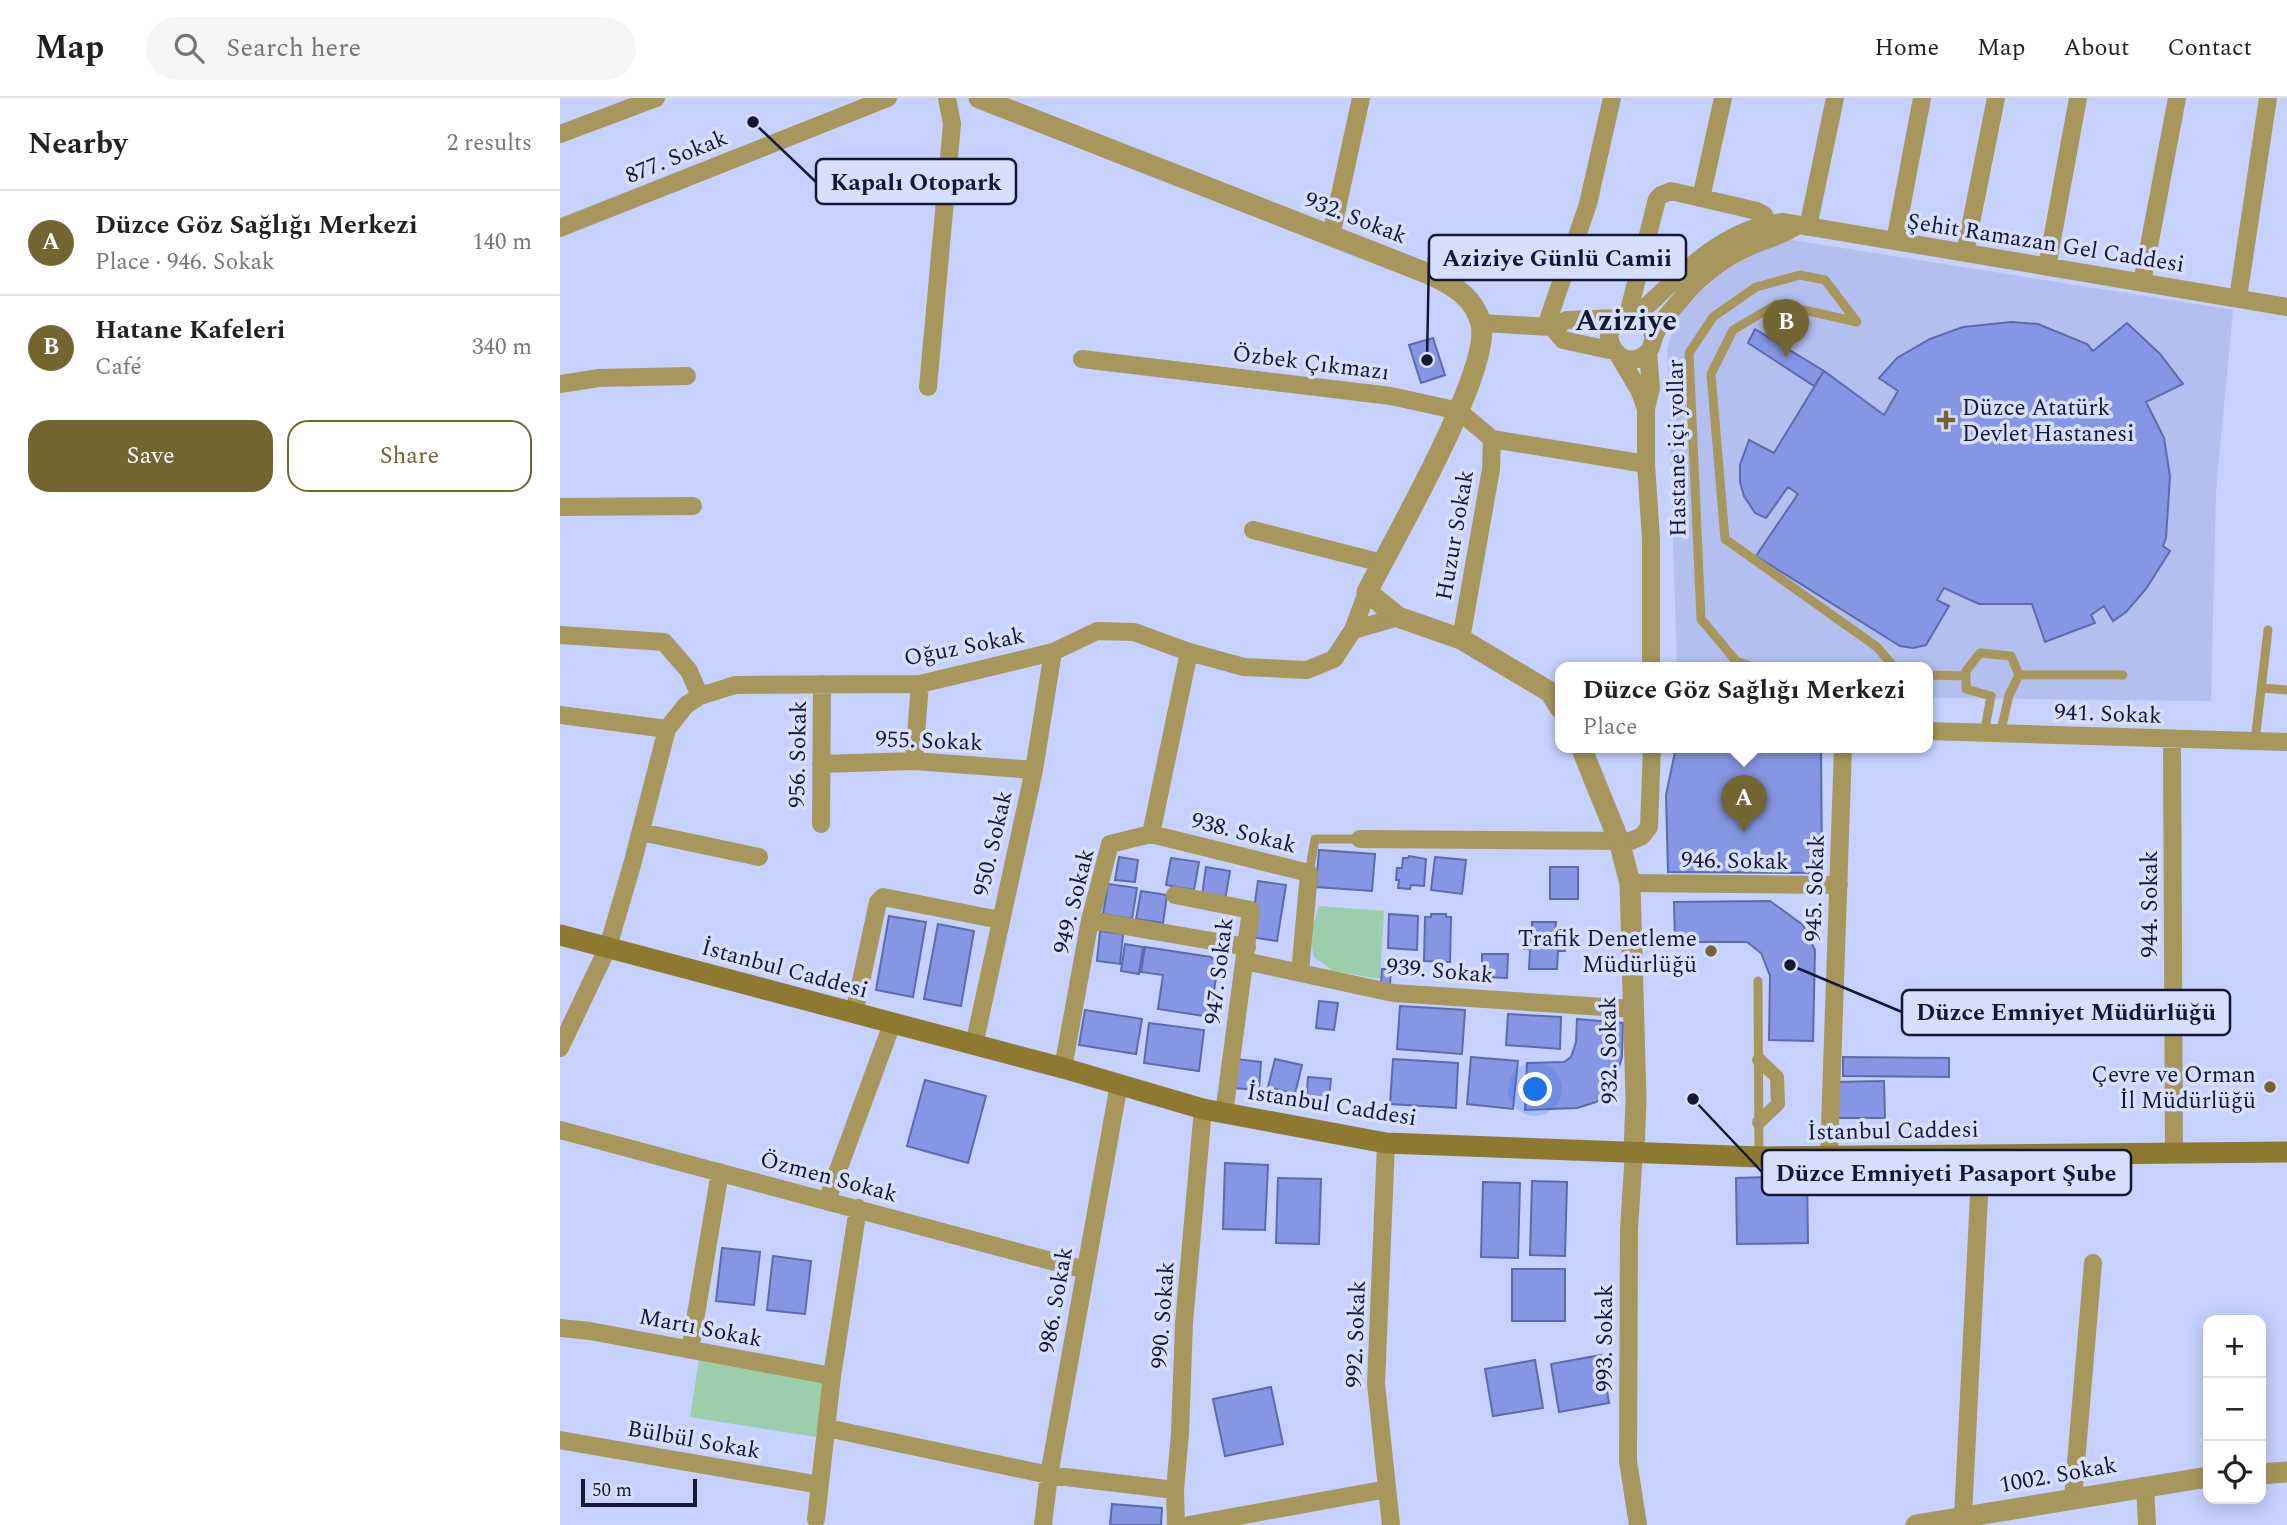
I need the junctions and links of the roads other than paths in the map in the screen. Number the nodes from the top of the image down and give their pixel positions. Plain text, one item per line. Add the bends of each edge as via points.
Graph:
1 (656, 98) edge
2 (888, 98) edge
3 (947, 98) edge
4 (979, 98) edge
5 (1360, 98) edge
6 (1612, 98) edge
7 (1723, 98) edge
8 (1835, 98) edge
9 (1922, 98) edge
10 (1996, 98) edge
11 (2078, 98) edge
12 (2178, 98) edge
13 (2268, 98) edge
14 (560, 135) edge
15 (1701, 198) junction
16 (1768, 223) junction
17 (1803, 226) junction
18 (560, 228) edge
19 (1331, 236) junction
20 (1895, 241) junction
21 (1965, 253) junction
22 (1642, 262) junction
23 (2048, 267) junction
24 (1684, 273) junction
25 (2142, 283) junction
26 (2238, 298) junction
27 (2287, 307) edge
28 (1628, 316) junction
29 (1481, 323) junction
30 (1549, 327) junction
31 (1651, 345) junction
32 (1617, 353) junction
33 (1082, 359) dead end
34 (687, 376) dead end
35 (560, 384) edge
36 (928, 387) dead end
37 (1647, 409) junction
38 (1459, 411) junction
39 (1492, 439) junction
40 (1646, 464) junction
41 (693, 506) dead end
42 (560, 507) edge
43 (1253, 530) dead end
44 (1382, 563) junction
45 (1367, 592) junction
46 (1398, 617) junction
47 (2268, 629) dead end
48 (1353, 630) junction
49 (560, 635) edge
50 (1461, 639) junction
51 (1054, 652) junction
52 (1189, 652) junction
53 (1651, 662) edge
54 (1740, 662) edge
55 (1890, 662) edge
56 (1933, 674) edge
57 (2019, 675) junction
58 (2123, 675) dead end
59 (1966, 676) junction
60 (822, 684) junction
61 (920, 684) junction
62 (2262, 688) junction
63 (2287, 690) edge
64 (700, 696) junction
65 (1555, 700) edge
66 (560, 715) edge
67 (667, 729) junction
68 (1933, 731) edge
69 (1992, 734) junction
70 (2172, 739) junction
71 (2255, 741) junction
72 (2287, 742) edge
73 (1583, 753) edge
74 (1652, 753) edge
75 (1843, 753) edge
76 (914, 761) junction
77 (821, 764) junction
78 (1034, 770) junction
79 (821, 824) dead end
80 (641, 832) junction
81 (1152, 834) junction
82 (1360, 839) joint
83 (1619, 841) junction
84 (760, 857) dead end
85 (1309, 873) junction
86 (1630, 883) junction
87 (1839, 886) junction
88 (1175, 895) dead end
89 (1000, 920) junction
90 (1090, 920) junction
91 (560, 935) edge
92 (608, 947) junction
93 (1246, 954) junction
94 (1300, 973) junction
95 (1758, 981) dead end
96 (1634, 1009) junction
97 (854, 1014) junction
98 (892, 1024) junction
99 (974, 1045) junction
100 (560, 1048) edge
101 (1759, 1060) joint
102 (1063, 1068) junction
103 (1119, 1084) junction
104 (1203, 1108) junction
105 (1224, 1114) junction
106 (1759, 1122) joint
107 (560, 1130) edge
108 (1386, 1143) junction
109 (1634, 1151) junction
110 (2284, 1151) edge
111 (2174, 1153) junction
112 (1981, 1155) junction
113 (1829, 1156) junction
114 (1759, 1157) junction
115 (720, 1172) junction
116 (827, 1200) junction
117 (858, 1208) junction
118 (2093, 1263) dead end
119 (1085, 1270) junction
120 (560, 1328) edge
121 (690, 1350) junction
122 (832, 1377) junction
123 (827, 1427) junction
124 (560, 1440) edge
125 (2287, 1472) edge
126 (2266, 1474) edge
127 (1049, 1475) junction
128 (2203, 1478) edge
129 (820, 1485) junction
130 (2145, 1486) junction
131 (1387, 1489) junction
132 (1175, 1490) junction
133 (2073, 1498) junction
134 (1963, 1517) junction
135 (816, 1519) dead end
136 (1043, 1525) edge
137 (1176, 1525) edge
138 (1189, 1525) edge
139 (1391, 1525) edge
140 (1638, 1525) edge
141 (1916, 1525) edge
142 (2147, 1525) edge

1 - 14 street
2 - 18 street, 877. Sokak
3 - 36 street via 952,124
4 - 19 street, 932. Sokak
5 - 19 street
6 - 30 street via 1588,204
7 - 15 street
8 - 17 street
9 - 20 street
10 - 21 street
11 - 23 street
12 - 25 street
13 - 26 street
15 - 16 street via 1757,211
15 - 22 street via 1671,191 1661,195
16 - 17 street, Şehit Ramazan Gel Caddesi
16 - 24 street via 1739,232
17 - 20 street, Şehit Ramazan Gel Caddesi
17 - 31 street via 1745,248 1716,266 1678,302
19 - 29 street, 932. Sokak via 1447,282 1464,294
20 - 21 street, Şehit Ramazan Gel Caddesi
21 - 23 street, Şehit Ramazan Gel Caddesi
22 - 24 street
22 - 28 street
23 - 25 street, Şehit Ramazan Gel Caddesi
24 - 28 street
25 - 26 street, Şehit Ramazan Gel Caddesi
26 - 27 street, Şehit Ramazan Gel Caddesi
28 - 30 street via 1567,320
28 - 31 street via 1649,324
28 - 32 street via 1615,322 1609,336
29 - 30 street
29 - 38 street via 1483,342
30 - 32 street via 1563,340
31 - 32 street via 1634,359
31 - 37 street
32 - 37 street
33 - 38 street, Özbek Çıkmazı via 1391,396
34 - 35 street
37 - 40 street
38 - 39 street, Özbek Çıkmazı
38 - 44 street
39 - 40 street
39 - 50 street, Huzur Sokak via 1492,469
40 - 53 street
41 - 42 street
43 - 44 street
44 - 45 street
45 - 46 street
45 - 48 street, Oğuz Sokak
46 - 48 street
46 - 50 street
47 - 62 lane
48 - 52 street, Oğuz Sokak via 1334,659 1307,670 1244,667
49 - 64 street via 664,642 689,671
50 - 65 street via 1550,692
51 - 52 street, Oğuz Sokak via 1097,631 1134,632
51 - 61 street, Oğuz Sokak
51 - 78 street, 950. Sokak
52 - 81 street
54 - 55 lane, Hastane içi yollar via 1701,619 1689,353 1713,317 1756,287 1800,275 1825,280 1857,321 1777,304 1733,330 1711,374 1725,539 1877,647
56 - 59 lane
57 - 58 lane
57 - 59 lane via 2011,656 1980,653
57 - 69 lane
59 - 69 lane via 1966,689 1991,696
60 - 61 street, Oğuz Sokak
60 - 64 street, Oğuz Sokak via 735,685
60 - 77 street, 956. Sokak
61 - 76 street
62 - 63 lane
62 - 71 lane
64 - 67 street, Oğuz Sokak via 686,705
66 - 67 street
67 - 80 street, Oğuz Sokak
68 - 69 street, 941. Sokak
69 - 70 street, 941. Sokak
70 - 71 street, 941. Sokak
70 - 111 street, 944. Sokak
71 - 72 street, 941. Sokak
73 - 83 street, 932. Sokak
74 - 83 street via 1649,827 1637,839
75 - 87 street, 945. Sokak
76 - 77 street, 955. Sokak
76 - 78 street, 955. Sokak
77 - 79 street, 956. Sokak
78 - 89 street, 950. Sokak
80 - 84 street
80 - 92 street, Oğuz Sokak
81 - 85 street, 938. Sokak
81 - 90 street, 949. Sokak via 1110,844
82 - 83 street
82 - 85 lane via 1315,839
83 - 86 street, 932. Sokak
85 - 94 street, 938. Sokak
86 - 87 street, 946. Sokak
86 - 96 street, 932. Sokak
87 - 113 street, 945. Sokak
88 - 93 street, 947. Sokak via 1251,910
89 - 97 street via 883,897 878,902
89 - 99 street, 950. Sokak
90 - 93 street, 939. Sokak
90 - 102 street, 949. Sokak
91 - 92 main road, İstanbul Caddesi
92 - 97 main road, İstanbul Caddesi
92 - 100 street, Oğuz Sokak
93 - 94 street, 939. Sokak
93 - 105 street, 947. Sokak
94 - 96 street, 939. Sokak via 1393,993
95 - 101 lane
96 - 109 street, 932. Sokak
97 - 98 main road, İstanbul Caddesi
98 - 99 main road, İstanbul Caddesi
98 - 116 street
99 - 102 main road, İstanbul Caddesi
101 - 106 street via 1777,1077 1777,1104
102 - 103 main road, İstanbul Caddesi
103 - 104 main road, İstanbul Caddesi
103 - 119 street, 986. Sokak
104 - 105 main road, İstanbul Caddesi
104 - 132 street, 990. Sokak
105 - 108 main road, İstanbul Caddesi
106 - 114 lane
107 - 115 street, Özmen Sokak
108 - 109 main road, İstanbul Caddesi
108 - 131 street, 992. Sokak via 1376,1384
109 - 114 main road, İstanbul Caddesi
109 - 140 street, 993. Sokak via 1628,1461
110 - 111 main road, İstanbul Caddesi
111 - 112 main road, İstanbul Caddesi
112 - 113 main road, İstanbul Caddesi
112 - 134 street
113 - 114 main road, İstanbul Caddesi
115 - 116 street, Özmen Sokak
115 - 121 street
116 - 117 street, Özmen Sokak
117 - 119 street, Özmen Sokak
117 - 122 street
118 - 133 street
119 - 127 street, 986. Sokak
120 - 121 street, Martı Sokak
121 - 122 street, Martı Sokak
122 - 123 street
123 - 127 street
123 - 129 street
124 - 129 street, Bülbül Sokak
125 - 126 street
127 - 132 street
127 - 136 street, 986. Sokak
128 - 130 street, 1002. Sokak
129 - 135 street
130 - 133 street, 1002. Sokak
130 - 142 street
131 - 138 street
131 - 139 street, 992. Sokak
132 - 137 street, 990. Sokak
133 - 134 street, 1002. Sokak
134 - 141 street, 1002. Sokak

